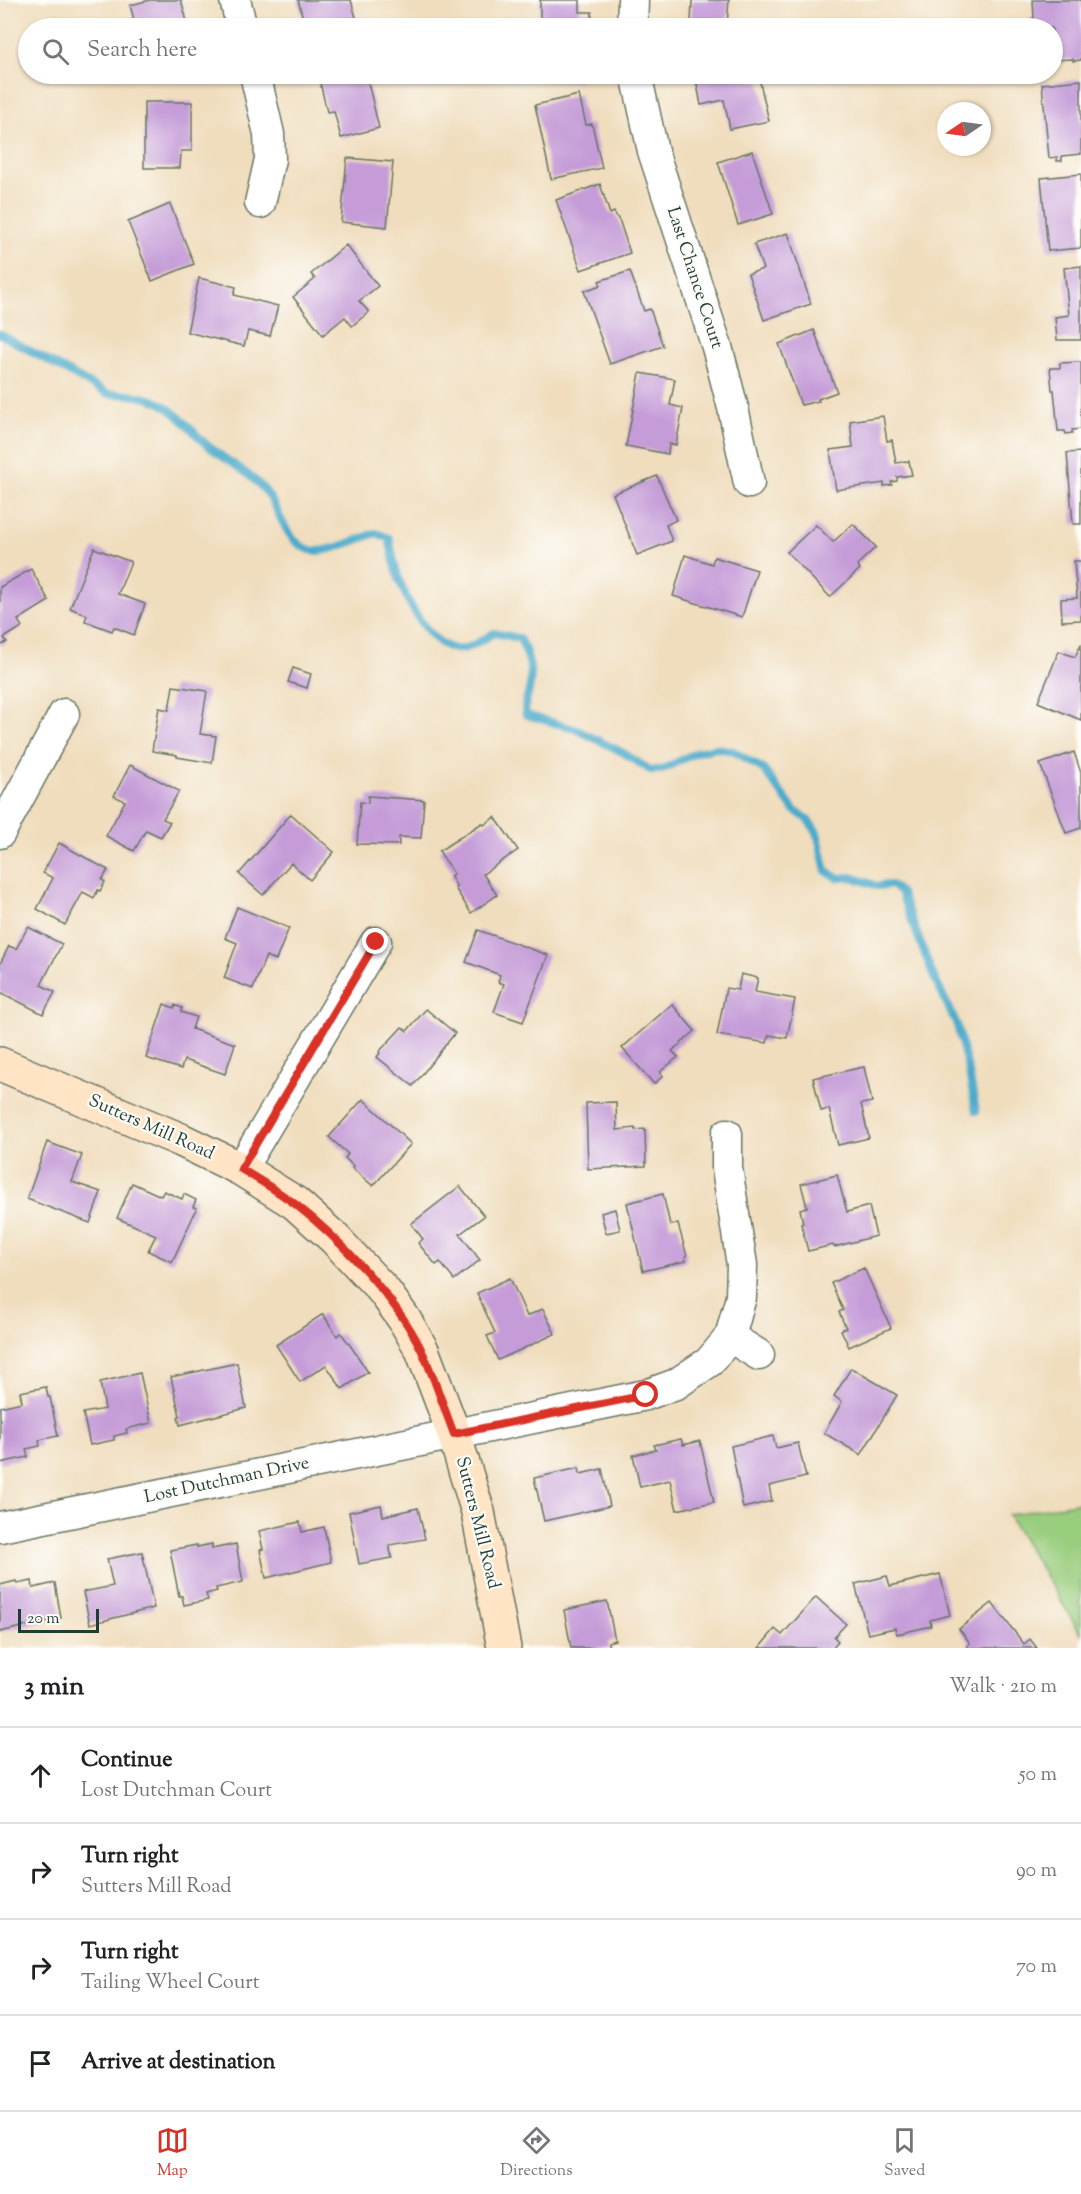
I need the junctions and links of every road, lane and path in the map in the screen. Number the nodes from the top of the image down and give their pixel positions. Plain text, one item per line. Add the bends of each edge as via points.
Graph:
1 (235, 0) edge
2 (633, 0) edge
3 (240, 18) edge
4 (632, 18) edge
5 (257, 84) edge
6 (638, 84) edge
7 (260, 203) dead end
8 (749, 483) dead end
9 (64, 714) dead end
10 (0, 833) edge
11 (376, 942) dead end
12 (0, 1064) edge
13 (726, 1134) dead end
14 (241, 1169) junction
15 (730, 1337) junction
16 (759, 1354) dead end
17 (454, 1434) junction
18 (0, 1527) edge
19 (504, 1648) edge

1 - 3 street
2 - 4 street
5 - 7 street via 269,134 270,159
6 - 8 street, Last Chance Court via 653,151 717,347
9 - 10 street
11 - 14 street
12 - 14 street, Sutters Mill Road
13 - 15 street via 727,1168 742,1265 741,1297
14 - 17 street, Sutters Mill Road via 295,1203 384,1292 422,1350
15 - 16 street
15 - 17 street, Lost Dutchman Drive via 709,1362 676,1384 646,1395
17 - 18 street, Lost Dutchman Drive
17 - 19 street, Sutters Mill Road via 478,1512

